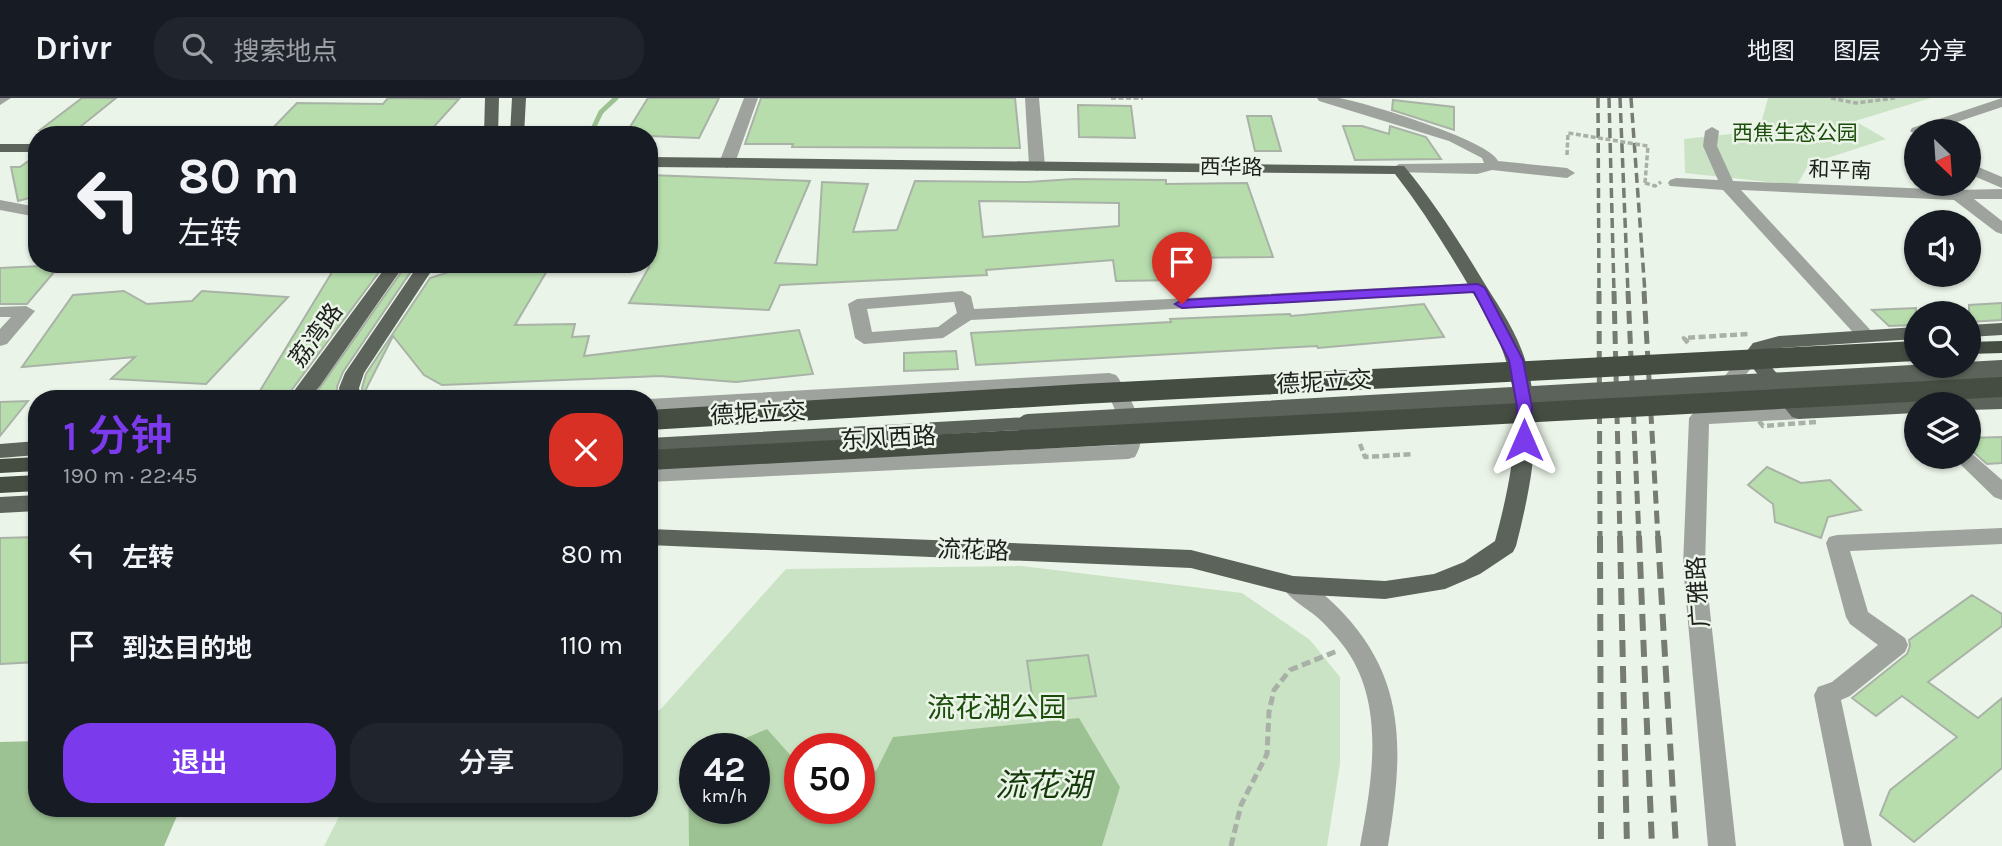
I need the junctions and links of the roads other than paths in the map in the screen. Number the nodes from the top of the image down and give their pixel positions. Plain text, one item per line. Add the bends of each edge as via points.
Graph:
1 (492, 98) edge
2 (519, 98) edge
3 (751, 98) edge
4 (1032, 98) edge
5 (1324, 98) edge
6 (2002, 102) edge
7 (1952, 119) edge
8 (492, 126) edge
9 (519, 126) edge
10 (1712, 131) dead end
11 (0, 148) edge
12 (28, 148) edge
13 (658, 162) edge
14 (727, 163) junction
15 (1492, 165) junction
16 (1037, 166) junction
17 (1399, 169) junction
18 (1567, 173) dead end
19 (1981, 173) edge
20 (1676, 183) dead end
21 (2002, 183) edge
22 (1728, 186) junction
23 (1904, 193) edge
24 (1981, 194) edge
25 (2002, 194) edge
26 (1959, 196) edge
27 (0, 205) edge
28 (28, 210) edge
29 (2002, 229) edge
30 (391, 273) edge
31 (422, 273) edge
32 (1478, 288) junction
33 (0, 312) edge
34 (966, 315) junction
35 (2002, 329) edge
36 (1981, 330) edge
37 (1904, 334) edge
38 (1867, 336) junction
39 (0, 340) edge
40 (2002, 347) edge
41 (1981, 348) edge
42 (1904, 352) edge
43 (1752, 356) junction
44 (2002, 362) edge
45 (1981, 363) edge
46 (1904, 366) edge
47 (1684, 370) junction
48 (2002, 370) edge
49 (1552, 383) junction
50 (2002, 387) edge
51 (306, 390) edge
52 (349, 390) edge
53 (2002, 402) edge
54 (1981, 403) edge
55 (658, 405) edge
56 (1904, 409) edge
57 (1699, 411) junction
58 (1808, 417) junction
59 (658, 419) edge
60 (658, 434) edge
61 (658, 444) edge
62 (28, 449) edge
63 (0, 451) edge
64 (658, 460) edge
65 (28, 465) edge
66 (0, 467) edge
67 (1978, 469) edge
68 (658, 475) edge
69 (28, 483) edge
70 (0, 485) edge
71 (2002, 492) edge
72 (28, 503) edge
73 (0, 505) edge
74 (658, 537) edge
75 (2002, 537) edge
76 (1293, 585) junction
77 (1374, 846) edge
78 (1722, 846) edge
79 (1858, 846) edge

1 - 8 main road
2 - 9 main road
3 - 14 street
4 - 16 street
5 - 15 street via 1454,138 1489,156
6 - 7 street
10 - 22 street via 1710,146
11 - 12 main road
13 - 14 main road, 西华路
14 - 16 main road, 西华路
15 - 17 street
15 - 18 street
16 - 17 main road, 西华路
17 - 32 main road via 1430,207
19 - 21 street
20 - 22 street, 和平南
22 - 23 street, 和平南
22 - 38 street
24 - 25 street, 和平南
26 - 29 street
27 - 28 street
30 - 51 main road, 荔湾路
31 - 52 main road via 355,373
32 - 34 street
32 - 76 main road, 流花路 via 1516,360 1524,407 1520,486 1505,546 1472,568 1437,583 1385,590
33 - 39 street via 26,311
34 - 34 street via 962,296 857,304 863,338 943,332
35 - 36 main road
37 - 38 main road
38 - 43 main road via 1779,342 1760,347
40 - 41 highway
42 - 47 highway, 德坭立交, bridge
43 - 57 street
43 - 58 main road
44 - 45 main road
46 - 47 main road, 德坭立交
47 - 49 highway, 德坭立交, bridge
47 - 49 main road, bridge
48 - 49 main road, 德坭立交, bridge
49 - 57 main road, bridge
49 - 59 highway, 德坭立交, bridge via 890,404
49 - 60 main road, 德坭立交
49 - 61 main road, 德坭立交, bridge
50 - 57 highway, 德坭立交, bridge
53 - 54 main road
55 - 68 street, 东风西路 via 1109,379 1133,435 1128,452
56 - 58 main road
57 - 58 street
57 - 64 highway, 德坭立交, bridge
57 - 78 street, 广雅路 via 1694,566
62 - 63 main road
65 - 66 highway
67 - 71 street
69 - 70 highway
72 - 73 main road
74 - 76 main road, 流花路 via 1191,559
75 - 79 street via 1837,543 1858,617 1896,645 1827,695
76 - 77 street, 流花路 via 1321,604 1356,643 1368,660 1381,696 1385,750

